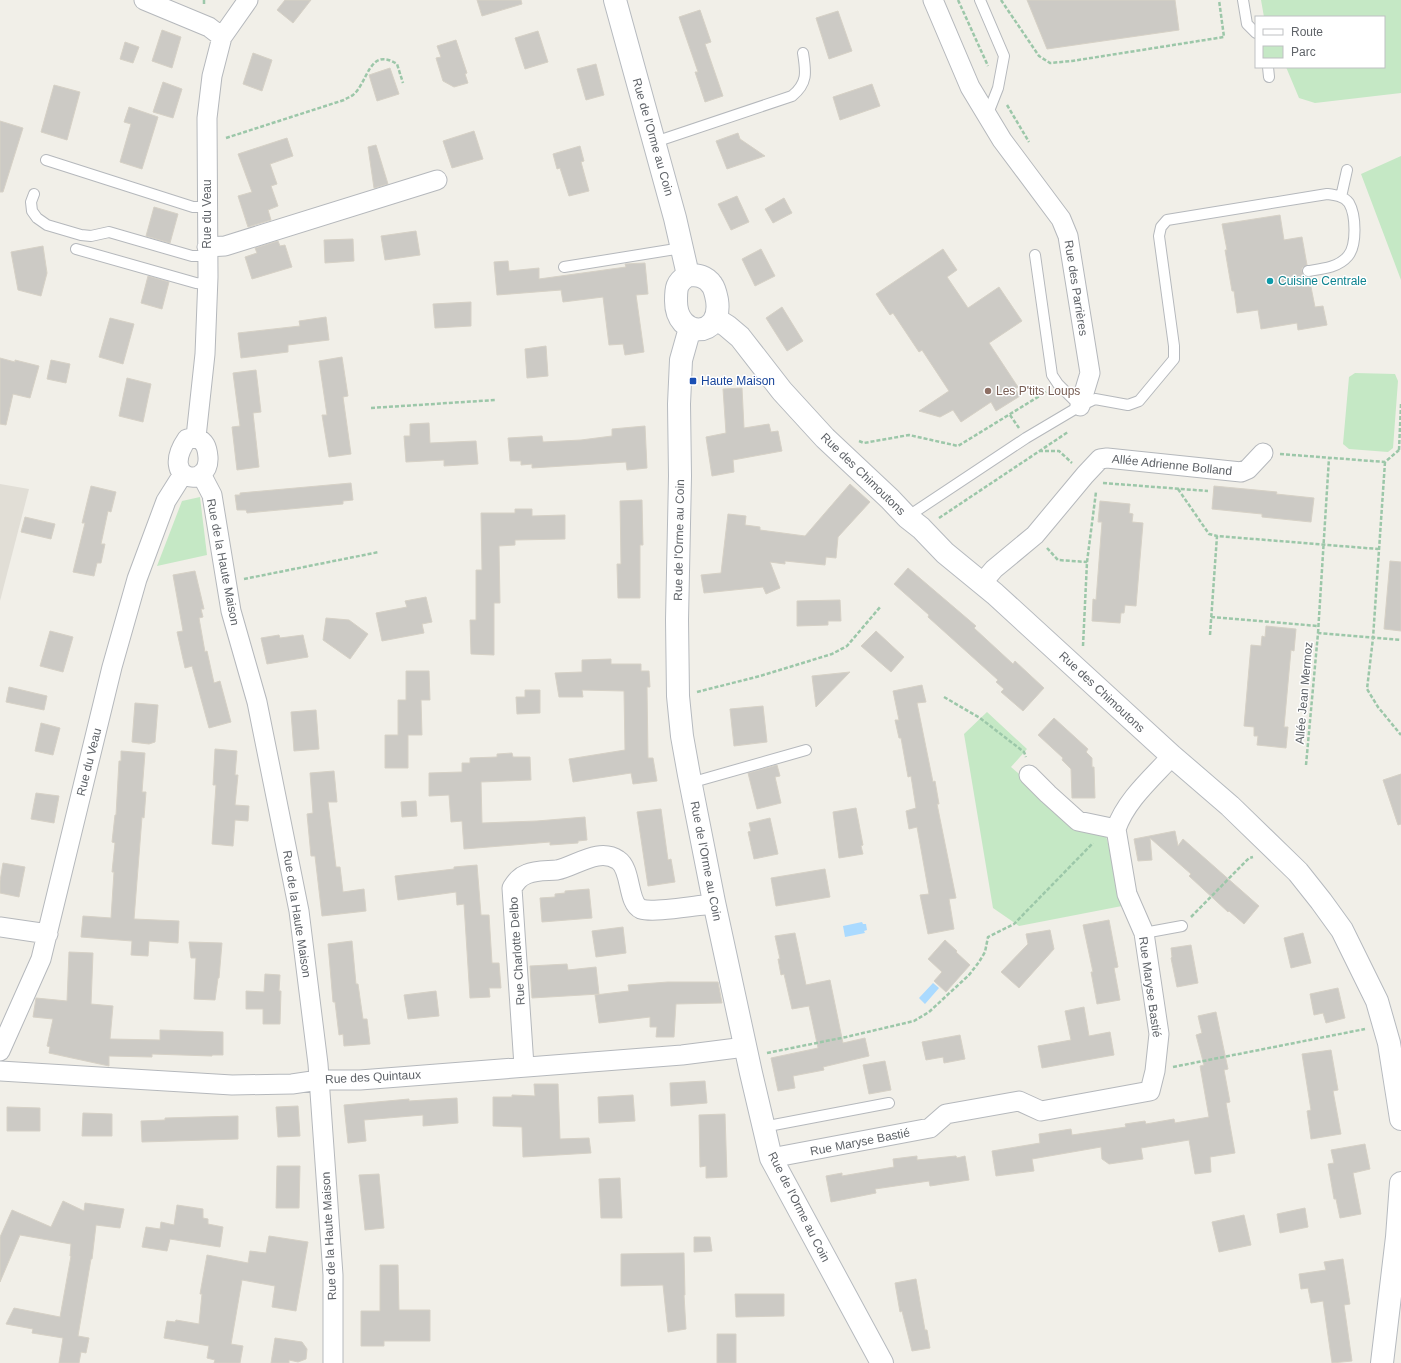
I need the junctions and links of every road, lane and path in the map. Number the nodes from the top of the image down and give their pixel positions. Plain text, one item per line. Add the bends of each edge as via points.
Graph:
1 (144, 0) edge
2 (248, 0) edge
3 (615, 0) edge
4 (933, 0) edge
5 (980, 0) edge
6 (1001, 0) edge
7 (1219, 0) edge
8 (1243, 0) edge
9 (1255, 32) edge
10 (222, 37) junction
11 (803, 53) dead end
12 (403, 83) dead end
13 (987, 116) junction
14 (207, 139) junction
15 (655, 142) junction
16 (46, 160) dead end
17 (1347, 170) dead end
18 (437, 180) dead end
19 (34, 194) dead end
20 (1341, 197) junction
21 (207, 207) junction
22 (682, 248) junction
23 (76, 249) dead end
24 (207, 252) junction
25 (1035, 255) dead end
26 (564, 267) dead end
27 (1308, 271) dead end
28 (688, 275) junction
29 (207, 284) junction
30 (716, 318) junction
31 (690, 328) junction
32 (1047, 391) dead end
33 (495, 400) dead end
34 (1401, 404) edge
35 (1080, 406) junction
36 (371, 408) dead end
37 (1010, 415) junction
38 (1022, 432) dead end
39 (196, 437) junction
40 (858, 440) dead end
41 (1400, 450) edge
42 (1263, 453) joint
43 (1329, 458) junction
44 (1385, 462) junction
45 (192, 474) junction
46 (1178, 488) dead end
47 (1097, 490) dead end
48 (907, 517) junction
49 (1035, 535) junction
50 (1217, 536) junction
51 (1323, 545) junction
52 (1378, 549) junction
53 (379, 552) dead end
54 (1087, 562) junction
55 (226, 582) junction
56 (982, 583) junction
57 (881, 606) dead end
58 (1211, 617) junction
59 (1319, 626) junction
60 (1318, 633) junction
61 (1210, 635) dead end
62 (1373, 638) junction
63 (1401, 640) edge
64 (1080, 651) dead end
65 (678, 696) junction
66 (944, 697) dead end
67 (1401, 735) edge
68 (806, 750) dead end
69 (1172, 756) junction
70 (1306, 765) dead end
71 (1029, 775) joint
72 (690, 783) junction
73 (1116, 829) junction
74 (1256, 857) dead end
75 (714, 902) junction
76 (1182, 926) joint
77 (0, 927) edge
78 (1144, 933) junction
79 (48, 934) junction
80 (1367, 1029) dead end
81 (0, 1051) edge
82 (746, 1052) junction
83 (524, 1066) junction
84 (0, 1071) edge
85 (1155, 1071) junction
86 (319, 1080) junction
87 (889, 1103) dead end
88 (1401, 1113) edge
89 (764, 1127) junction
90 (771, 1158) junction
91 (1401, 1183) edge
92 (334, 1363) edge
93 (882, 1363) edge
94 (1382, 1363) edge

1 - 10 street via 209,27
2 - 10 street, Rue du Veau
3 - 15 main road, Rue de l'Orme au Coin
4 - 13 street, Rue des Parrières via 970,87
5 - 13 lane via 1004,56 998,88
6 - 7 path via 1039,56 1050,63 1224,37
8 - 9 lane via 1247,24
10 - 14 street, Rue du Veau via 212,76
11 - 15 lane via 806,72 799,90 792,96
12 - 14 path via 397,64 382,58 377,60 356,92 344,100 224,139
13 - 35 street, Rue des Parrières via 1002,140 1062,219 1068,236 1090,373
14 - 21 street, Rue du Veau
15 - 22 main road, Rue de l'Orme au Coin
16 - 21 lane via 193,207
17 - 20 lane
18 - 24 street
19 - 24 lane via 31,202 32,211 47,225 81,235 91,236 108,232 192,256
20 - 27 lane via 1350,204 1355,233 1353,247 1347,257 1334,266
20 - 35 lane via 1327,194 1167,220 1161,227 1159,236 1174,359 1139,400 1128,405 1095,399
21 - 24 street, Rue du Veau
22 - 26 lane
22 - 28 main road, Rue de l'Orme au Coin
23 - 29 lane
24 - 29 street, Rue du Veau
25 - 35 lane via 1052,375
28 - 30 main road via 704,277 713,287 718,306
28 - 31 main road via 676,288 676,304 680,319
29 - 39 street, Rue du Veau via 205,354
30 - 31 main road via 713,324 707,327
30 - 48 main road, Rue des Chimoutons via 740,337 782,391 824,438
31 - 65 main road, Rue de l'Orme au Coin via 681,360 679,404
32 - 37 path
33 - 36 path
34 - 41 path
35 - 48 lane via 1026,438
37 - 38 path
37 - 40 path via 958,446 909,435 864,443
39 - 45 street, Rue du Veau via 207,446 208,463 206,470
39 - 45 street via 187,438 178,460 180,471
41 - 44 path
42 - 43 path
42 - 49 street, Allée Adrienne Bolland via 1248,469 1241,472 1107,458 1100,460
43 - 44 path
43 - 51 path
44 - 52 path
45 - 55 street, Rue de la Haute Maison via 212,494
45 - 79 street, Rue du Veau via 166,500 137,579 112,667
46 - 50 path via 1210,534
47 - 54 path
48 - 56 main road, Rue des Chimoutons
49 - 54 path via 1058,560
49 - 56 street, Allée Adrienne Bolland via 994,569
50 - 51 path
50 - 58 path
51 - 52 path
51 - 59 path
52 - 62 path
53 - 55 path
54 - 64 path via 1083,647
55 - 86 street, Rue de la Haute Maison via 230,611 257,702 299,911
56 - 69 main road, Rue des Chimoutons
57 - 65 path via 847,646 832,654 760,676
58 - 59 path
58 - 61 path
59 - 60 path
60 - 62 path, Allée Jean Mermoz
60 - 70 path, Allée Jean Mermoz
62 - 63 path, Allée Jean Mermoz
62 - 67 path via 1367,689
65 - 72 main road, Rue de l'Orme au Coin
66 - 71 path via 980,718 1024,752
68 - 72 lane
69 - 73 street via 1129,804
69 - 88 main road, Rue des Chimoutons via 1230,806 1298,872 1342,930 1377,1001 1389,1043
71 - 73 street via 1078,821
72 - 75 main road, Rue de l'Orme au Coin
73 - 78 street, Rue Maryse Bastié via 1127,894
73 - 82 path via 1103,832 1014,924 988,937 985,952 969,975 929,1012 914,1021 846,1037
74 - 76 path via 1249,858
75 - 82 main road, Rue de l'Orme au Coin
75 - 83 street, Rue Charlotte Delbo via 650,910 640,908 635,903 625,868 609,856 595,856 559,869 527,874 518,879 512,888
76 - 78 lane
77 - 79 street
78 - 85 street, Rue Maryse Bastié via 1159,1034
79 - 81 street, Rue du Veau via 41,958
80 - 85 path
82 - 83 street, Rue des Quintaux
82 - 89 main road, Rue de l'Orme au Coin
83 - 86 street, Rue des Quintaux via 360,1080
84 - 86 street, Rue des Quintaux via 232,1085 292,1084
85 - 90 street, Rue Maryse Bastié via 1150,1091 1041,1111 1019,1101 954,1112 946,1114 930,1128
86 - 92 street, Rue de la Haute Maison via 333,1275
87 - 89 lane
89 - 90 main road, Rue de l'Orme au Coin
90 - 93 main road, Rue de l'Orme au Coin
91 - 94 main road

